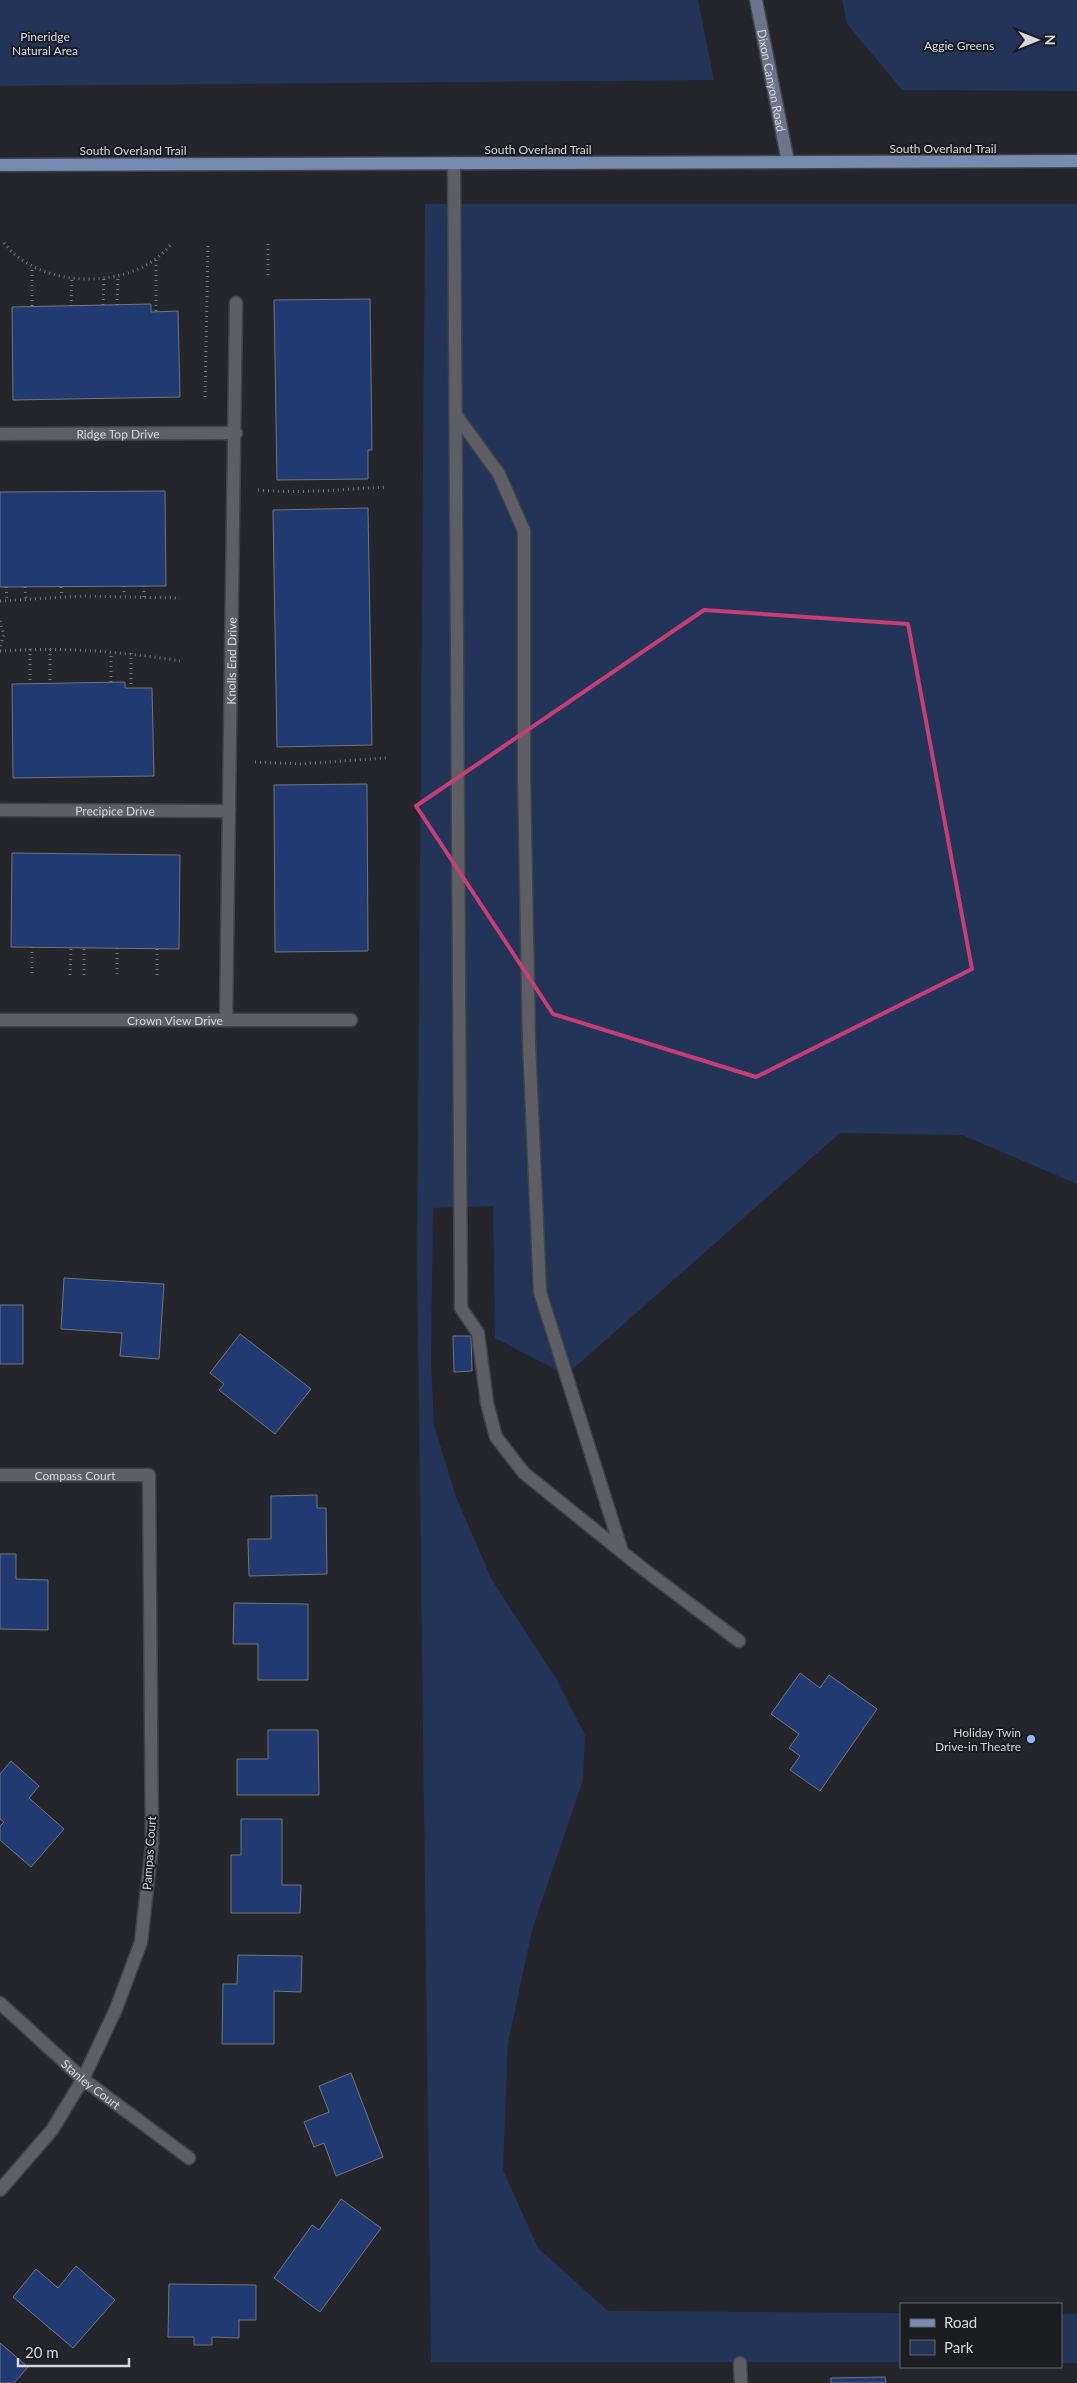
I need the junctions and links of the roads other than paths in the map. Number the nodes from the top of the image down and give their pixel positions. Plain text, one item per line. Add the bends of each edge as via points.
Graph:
1 (756, 0) edge
2 (1077, 161) edge
3 (788, 162) junction
4 (454, 163) junction
5 (0, 165) edge
6 (236, 303) dead end
7 (456, 414) junction
8 (236, 433) junction
9 (0, 434) edge
10 (0, 810) edge
11 (229, 811) junction
12 (0, 1020) edge
13 (226, 1020) junction
14 (351, 1020) dead end
15 (0, 1475) edge
16 (149, 1475) joint
17 (623, 1553) junction
18 (739, 1641) dead end
19 (0, 2003) edge
20 (83, 2079) junction
21 (189, 2158) dead end
22 (0, 2190) edge
23 (740, 2362) dead end
24 (741, 2383) edge

1 - 3 street, Dixon Canyon Road
2 - 3 main road, South Overland Trail
3 - 4 main road, South Overland Trail
4 - 5 main road, South Overland Trail
4 - 7 street
6 - 8 street, Knolls End Drive
7 - 17 street via 499,474 524,532 529,1033 540,1292
7 - 17 street via 461,1308 478,1333 487,1403 496,1437 524,1473
8 - 9 street, Ridge Top Drive
8 - 11 street, Knolls End Drive
10 - 11 street, Precipice Drive
11 - 13 street, Knolls End Drive
12 - 13 street, Crown View Drive
13 - 14 street, Crown View Drive
15 - 16 street, Compass Court
16 - 20 street, Pampas Court via 152,1845 141,1942 116,2009
17 - 18 street
19 - 20 street, Stanley Court
20 - 21 street, Stanley Court
20 - 22 street, Pampas Court via 52,2130
23 - 24 street

